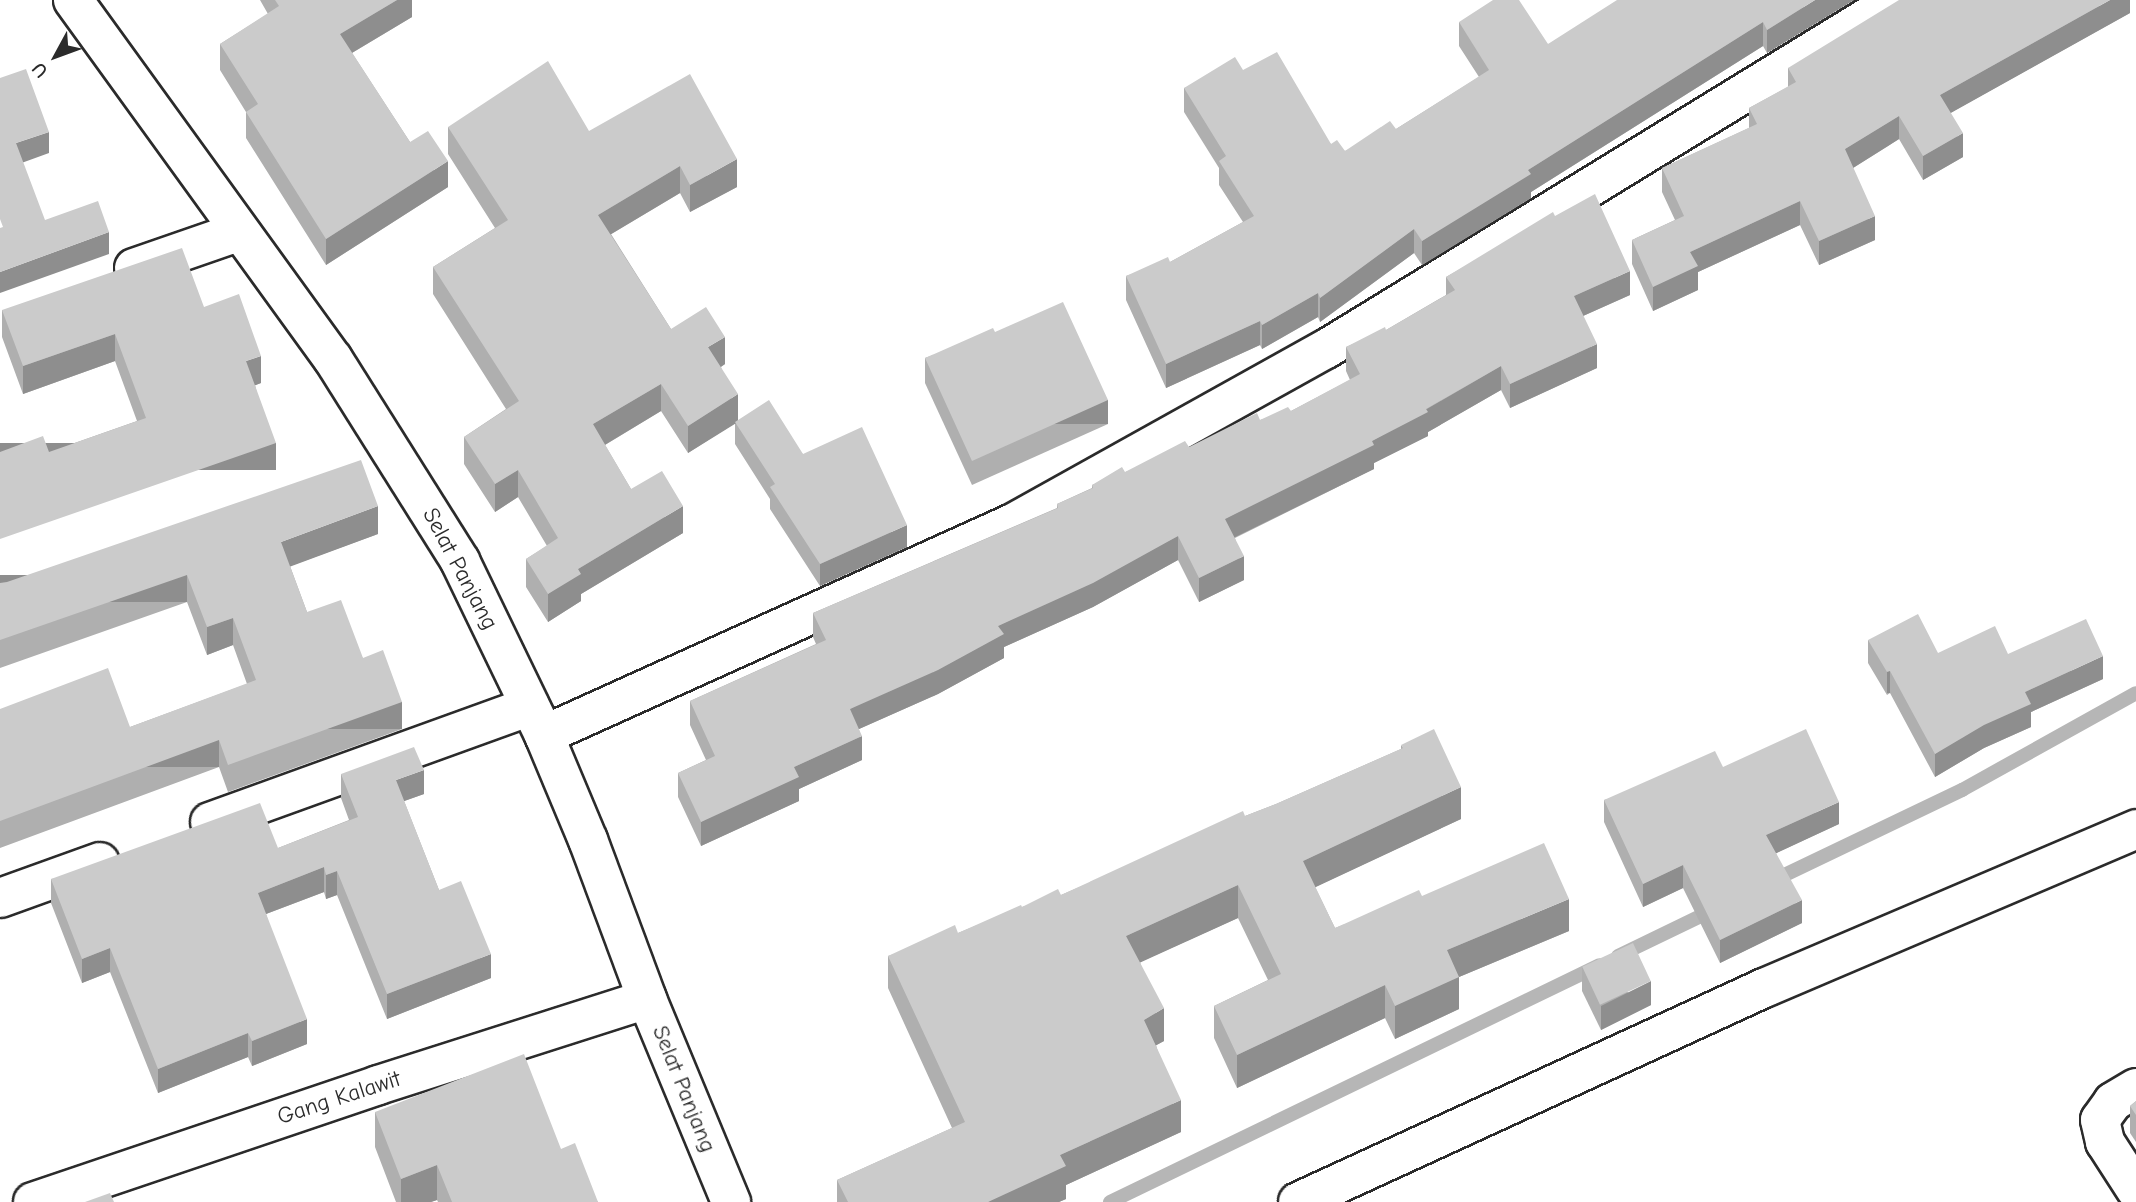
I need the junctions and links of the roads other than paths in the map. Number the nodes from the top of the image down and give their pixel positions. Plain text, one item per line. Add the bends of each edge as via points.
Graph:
1 (72, 0) edge
2 (1896, 0) edge
3 (238, 232) junction
4 (106, 278) edge
5 (394, 453) junction
6 (354, 466) edge
7 (537, 721) junction
8 (2136, 829) edge
9 (183, 832) edge
10 (131, 850) edge
11 (0, 898) edge
12 (647, 999) junction
13 (2136, 1088) edge
14 (2136, 1190) edge
15 (33, 1202) edge
16 (731, 1202) edge
17 (1298, 1202) edge

1 - 3 street, Selat Panjang
2 - 7 street via 1326,349 1025,516
3 - 4 street
3 - 5 street, Selat Panjang via 333,359
5 - 6 street
5 - 7 street, Selat Panjang via 460,561
7 - 9 street
7 - 12 street, Selat Panjang via 588,840
8 - 17 street via 1764,988
10 - 11 street
12 - 15 street, Gang Kalawit
12 - 16 street, Selat Panjang
13 - 14 street via 2113,1102 2100,1120 2105,1142

